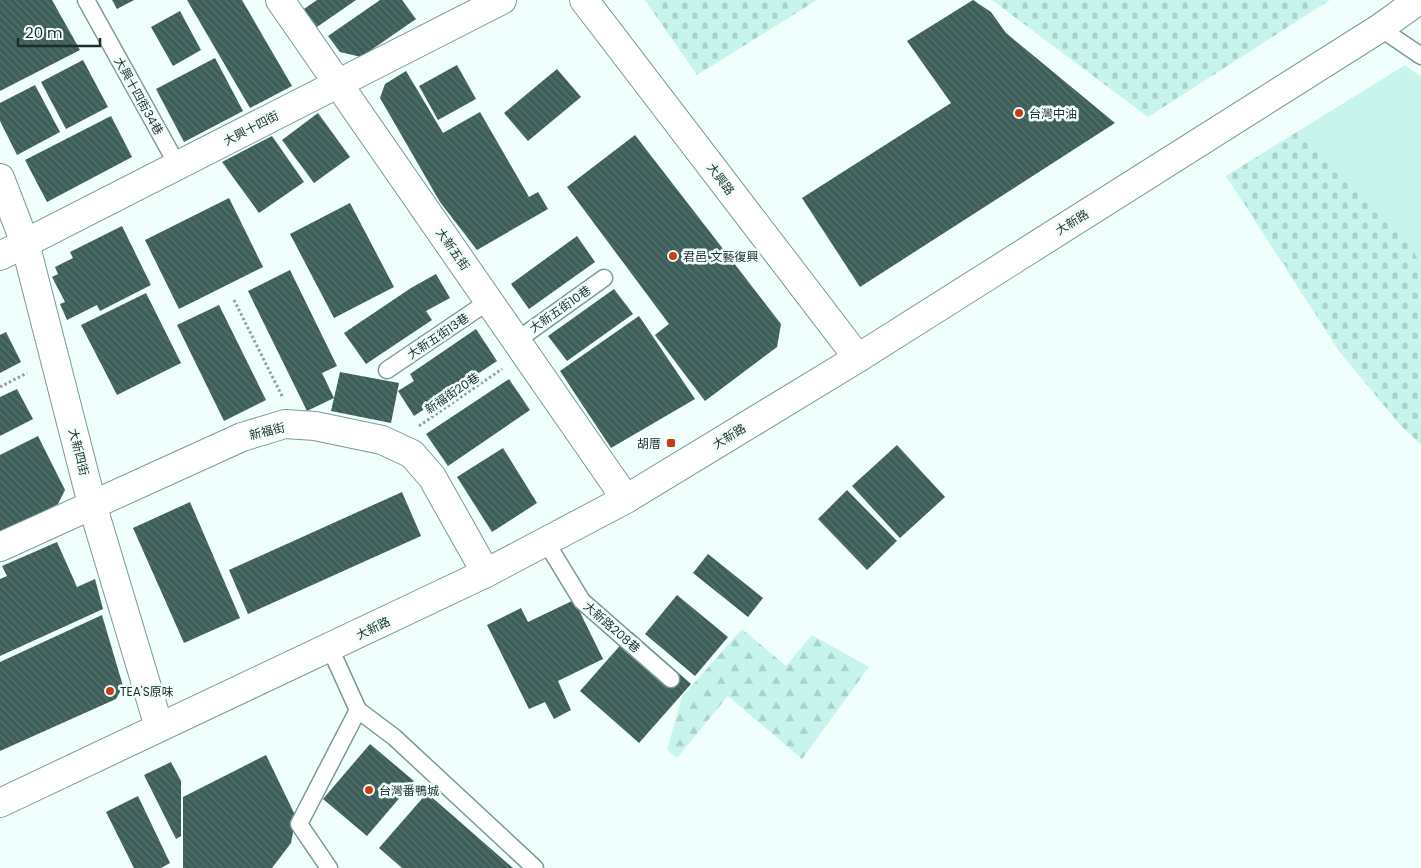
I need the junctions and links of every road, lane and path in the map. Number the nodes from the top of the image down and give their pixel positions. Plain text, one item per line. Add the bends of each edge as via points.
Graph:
1 (86, 0) edge
2 (280, 0) edge
3 (502, 0) edge
4 (584, 0) edge
5 (1419, 0) edge
6 (1388, 23) junction
7 (1421, 56) edge
8 (338, 84) junction
9 (178, 166) junction
10 (0, 178) edge
11 (25, 243) junction
12 (0, 256) edge
13 (604, 278) dead end
14 (234, 300) dead end
15 (489, 301) junction
16 (516, 340) junction
17 (858, 358) junction
18 (503, 369) dead end
19 (387, 370) dead end
20 (27, 373) dead end
21 (0, 387) edge
22 (285, 424) junction
23 (412, 454) junction
24 (626, 499) junction
25 (92, 504) junction
26 (546, 542) junction
27 (0, 547) edge
28 (486, 574) junction
29 (330, 648) junction
30 (671, 679) dead end
31 (358, 710) junction
32 (159, 727) junction
33 (0, 803) edge
34 (329, 868) edge
35 (535, 868) edge

1 - 9 lane, 大興十四街34巷
2 - 8 street, 大新五街
3 - 8 street, 大興十四街
4 - 17 street, 大興路
5 - 6 street, 大新路
6 - 7 lane
6 - 17 street, 大新路
8 - 9 street, 大興十四街
8 - 15 street, 大新五街
9 - 11 street, 大興十四街
10 - 11 street, 大新四街
11 - 12 street, 大興十四街
11 - 25 street, 大新四街
13 - 16 lane, 大新五街10巷
14 - 22 path via 285,403
15 - 16 street, 大新五街
15 - 19 lane, 大新五街13巷
16 - 24 street, 大新五街
17 - 24 street, 大新路
18 - 23 path, 新福街20巷 via 416,428 427,443
20 - 21 path
22 - 23 street, 新福街 via 315,426 382,440
22 - 25 street, 新福街 via 242,437
23 - 28 street, 新福街 via 432,477
24 - 26 street, 大新路
25 - 27 street, 新福街
25 - 32 street, 大新四街
26 - 28 street, 大新路
26 - 30 lane, 大新路208巷 via 582,601
28 - 29 street, 大新路
29 - 31 lane
29 - 32 street, 大新路
31 - 34 lane via 299,824
31 - 35 lane via 394,737
32 - 33 street, 大新路

